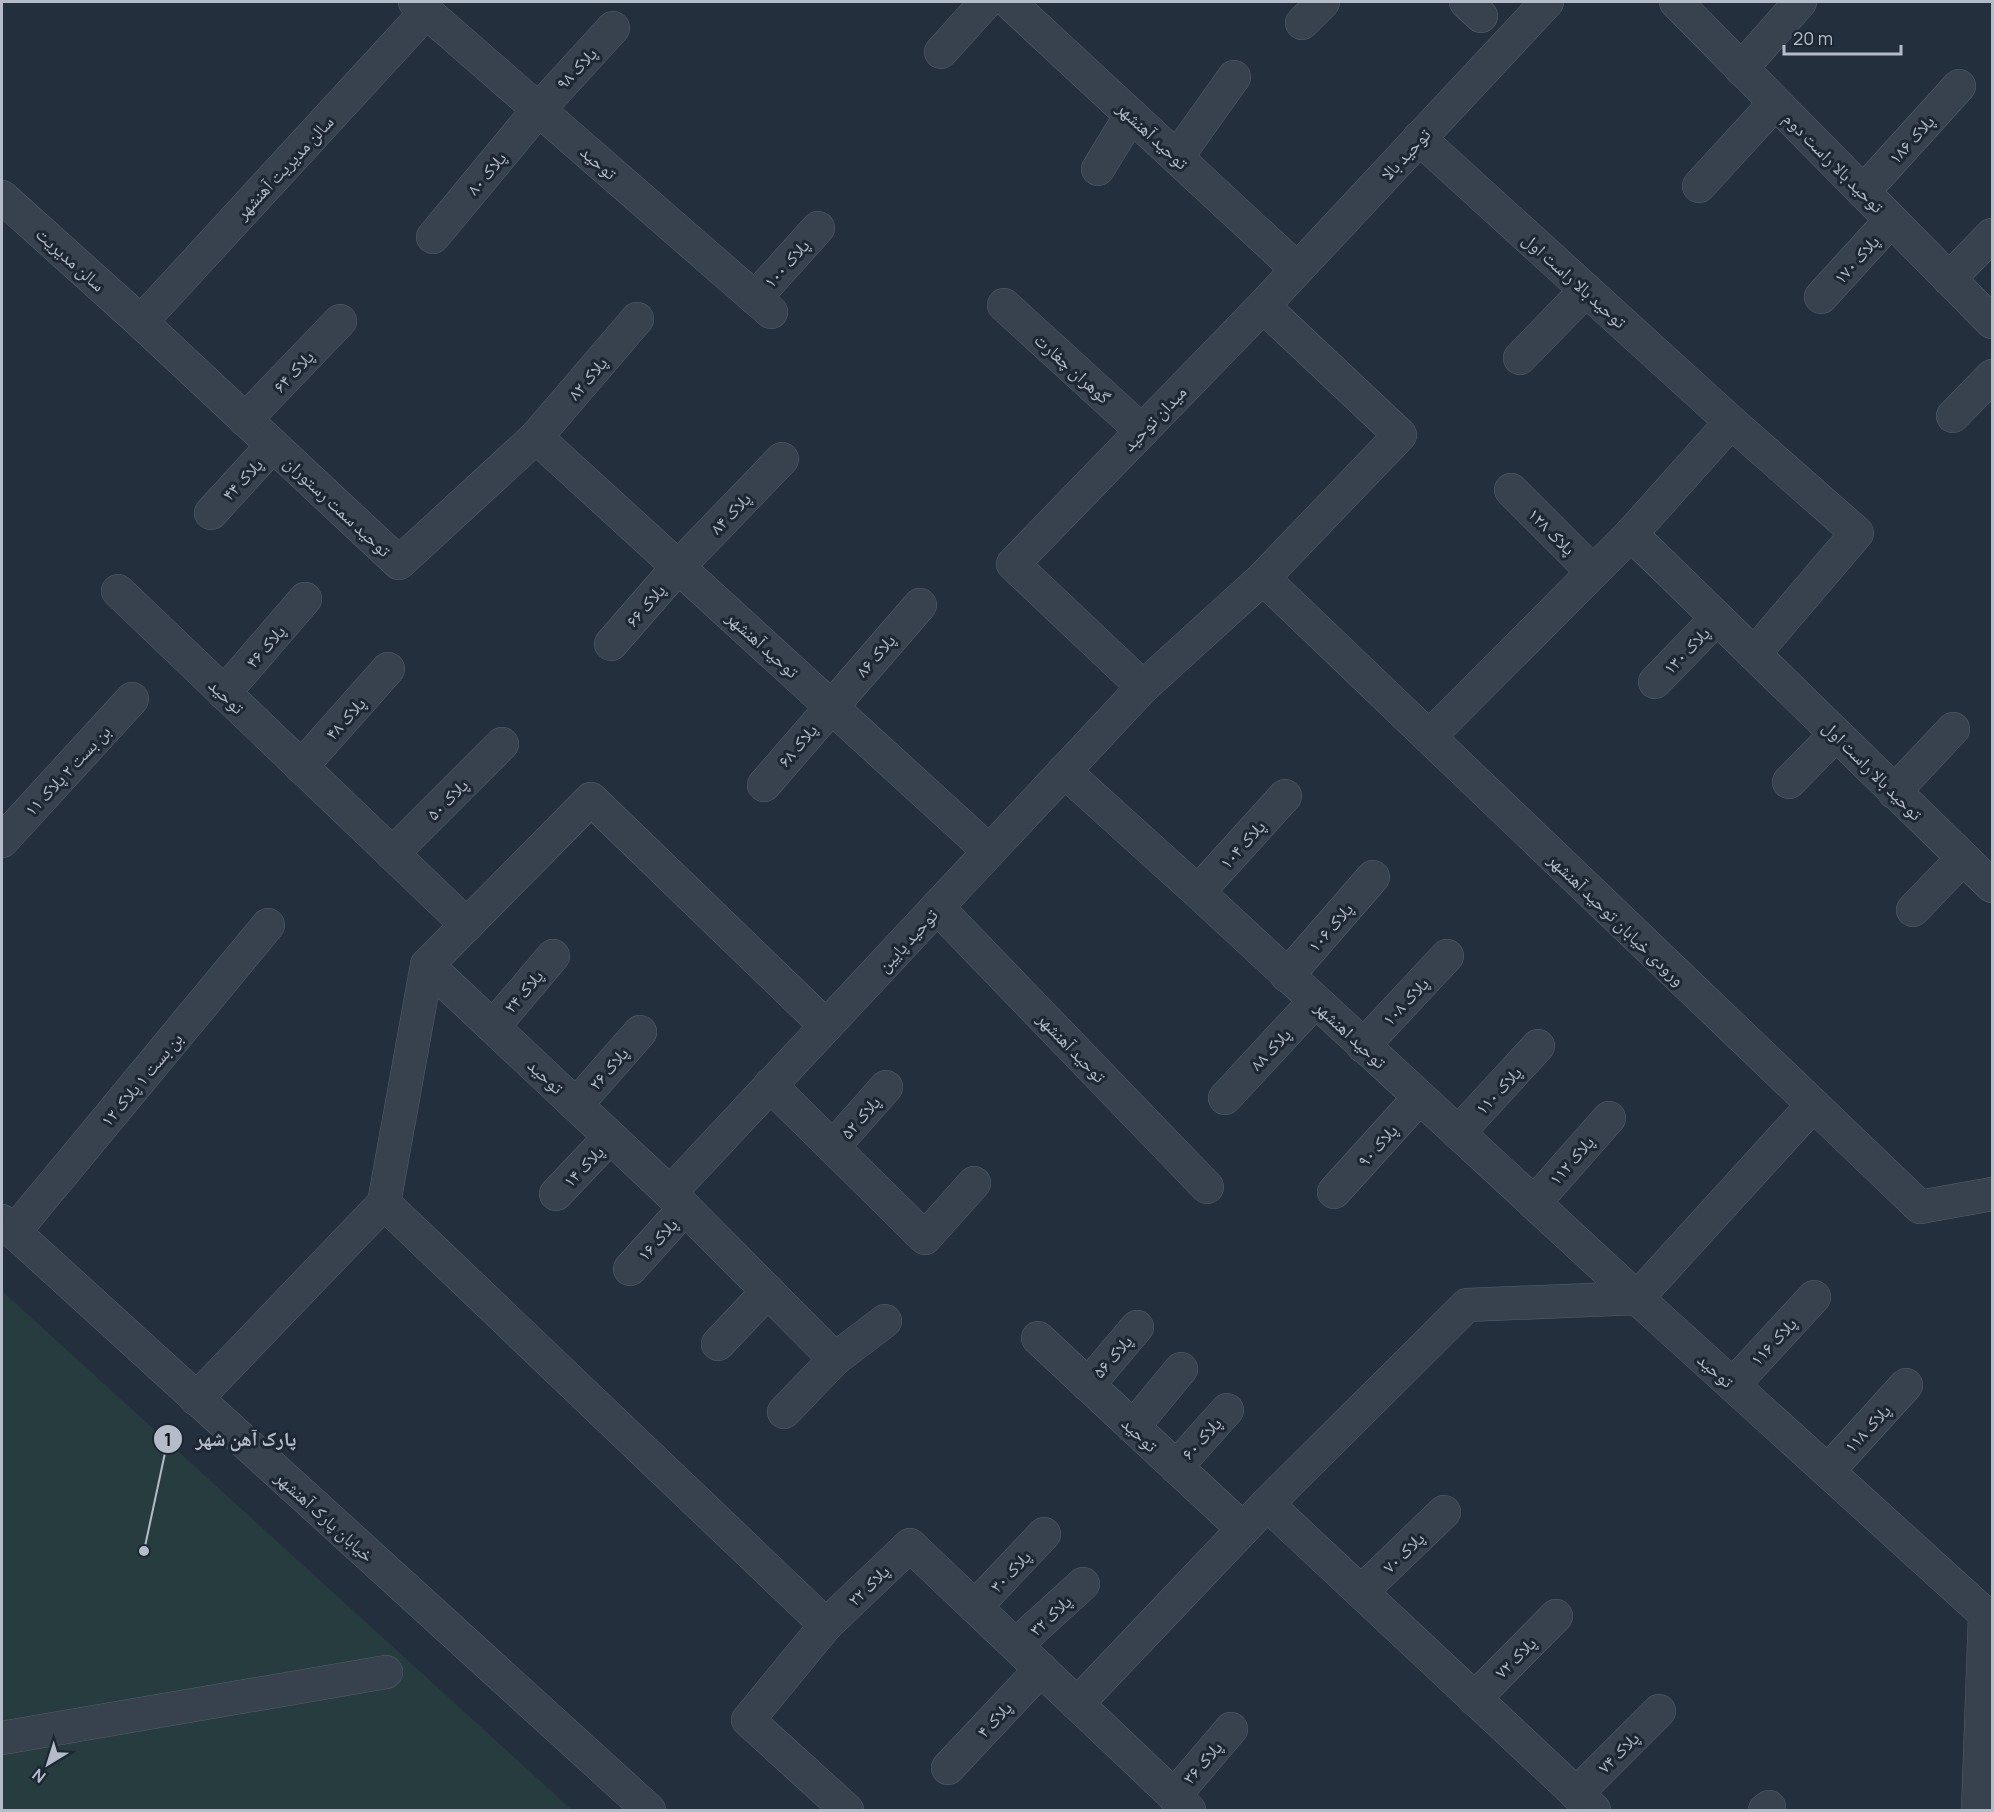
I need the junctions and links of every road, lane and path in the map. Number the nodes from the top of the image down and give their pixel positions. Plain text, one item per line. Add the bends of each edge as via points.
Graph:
1 (986, 2) edge
2 (1009, 2) edge
3 (1547, 2) edge
4 (1676, 2) edge
5 (1800, 2) edge
6 (421, 6) edge
7 (613, 28) dead end
8 (941, 52) dead end
9 (1742, 69) junction
10 (1234, 77) dead end
11 (1959, 86) dead end
12 (1775, 103) junction
13 (539, 109) junction
14 (1131, 115) junction
15 (1419, 138) junction
16 (1177, 157) junction
17 (1098, 169) dead end
18 (1700, 186) dead end
19 (1863, 192) junction
20 (2, 197) edge
21 (1891, 220) junction
22 (818, 228) dead end
23 (1992, 235) edge
24 (433, 237) dead end
25 (1297, 269) junction
26 (1949, 279) junction
27 (1586, 290) junction
28 (1821, 297) dead end
29 (763, 305) joint
30 (1004, 305) dead end
31 (1263, 306) junction
32 (637, 319) dead end
33 (340, 321) dead end
34 (1992, 321) edge
35 (141, 322) junction
36 (1520, 358) dead end
37 (1992, 376) edge
38 (1953, 416) dead end
39 (245, 420) junction
40 (1731, 422) junction
41 (1142, 430) junction
42 (536, 437) junction
43 (273, 445) junction
44 (782, 459) dead end
45 (1511, 490) dead end
46 (211, 513) dead end
47 (1631, 534) junction
48 (678, 567) junction
49 (1593, 572) junction
50 (1263, 578) junction
51 (118, 591) dead end
52 (305, 599) dead end
53 (920, 604) dead end
54 (1717, 618) junction
55 (611, 644) dead end
56 (1754, 654) junction
57 (388, 669) dead end
58 (1655, 682) dead end
59 (1143, 687) junction
60 (224, 693) junction
61 (132, 699) dead end
62 (831, 706) junction
63 (1953, 729) dead end
64 (1836, 734) junction
65 (1429, 737) junction
66 (502, 744) dead end
67 (301, 767) junction
68 (1064, 771) junction
69 (1789, 783) dead end
70 (764, 785) dead end
71 (1894, 792) junction
72 (1285, 796) dead end
73 (2, 841) edge
74 (989, 851) junction
75 (392, 854) junction
76 (1963, 858) junction
77 (1373, 878) dead end
78 (1992, 886) edge
79 (1198, 892) junction
80 (938, 907) junction
81 (1913, 910) dead end
82 (268, 925) dead end
83 (467, 925) junction
84 (553, 956) dead end
85 (1447, 956) dead end
86 (427, 964) junction
87 (1287, 976) junction
88 (1315, 1001) junction
89 (826, 1026) junction
90 (493, 1027) junction
91 (640, 1032) dead end
92 (1364, 1046) junction
93 (1538, 1046) dead end
94 (770, 1085) junction
95 (886, 1087) dead end
96 (1225, 1098) dead end
97 (1419, 1098) junction
98 (576, 1105) junction
99 (1812, 1106) junction
100 (1609, 1118) dead end
101 (1458, 1133) junction
102 (610, 1137) junction
103 (834, 1147) junction
104 (974, 1183) dead end
105 (1208, 1187) dead end
106 (1334, 1192) dead end
107 (556, 1194) dead end
108 (1992, 1194) edge
109 (677, 1201) junction
110 (384, 1203) junction
111 (1534, 1203) junction
112 (8, 1227) edge
113 (630, 1269) dead end
114 (768, 1291) junction
115 (1814, 1297) dead end
116 (1637, 1298) junction
117 (885, 1321) dead end
118 (1137, 1328) dead end
119 (1038, 1338) dead end
120 (718, 1344) dead end
121 (835, 1359) junction
122 (1181, 1369) dead end
123 (1088, 1385) junction
124 (1733, 1385) junction
125 (1906, 1385) dead end
126 (196, 1399) junction
127 (1227, 1410) dead end
128 (784, 1412) dead end
129 (1133, 1427) junction
130 (1176, 1467) junction
131 (1828, 1471) junction
132 (1267, 1504) junction
133 (1444, 1512) dead end
134 (1243, 1529) junction
135 (1044, 1534) dead end
136 (1083, 1584) dead end
137 (1361, 1592) junction
138 (975, 1607) junction
139 (1556, 1616) dead end
140 (826, 1625) junction
141 (1016, 1646) junction
142 (1041, 1669) junction
143 (386, 1672) dead end
144 (1474, 1699) junction
145 (1077, 1704) junction
146 (1659, 1711) dead end
147 (1231, 1729) dead end
148 (2, 1738) edge
149 (948, 1768) dead end
150 (1585, 1802) edge
151 (1181, 1803) edge
152 (649, 1810) edge
153 (847, 1810) edge
154 (1978, 1810) edge

1 - 8 street
2 - 14 street, توحید آهنشهر
3 - 15 street, توحید بالا
4 - 9 street, توحید بالا راست دوم
5 - 9 street
6 - 13 street, توحید
6 - 35 street, سالن مدیریت آهنشهر
7 - 13 street, پلاک ۹۸
9 - 12 street, توحید بالا راست دوم
10 - 16 street
11 - 19 street, پلاک ۱۸۶
12 - 18 street
12 - 19 street, توحید بالا راست دوم
13 - 24 street, پلاک ۸۰
13 - 29 street, توحید
14 - 16 street, توحید آهنشهر
14 - 17 street
15 - 25 street, توحید بالا
15 - 27 street, توحید بالا راست اول
16 - 25 street, توحید آهنشهر
19 - 21 street, توحید بالا راست دوم
20 - 35 street, سالن مدیریت
21 - 26 street, توحید بالا راست دوم
21 - 28 street, پلاک ۱۷۰
22 - 29 street, پلاک ۱۰۰
23 - 26 street
25 - 31 street, توحید بالا
26 - 34 street, توحید بالا راست دوم
27 - 36 street
27 - 40 street, توحید بالا راست اول
30 - 41 street, گوهران چغارت
31 - 41 street, میدان توحید
31 - 50 street via 1400,435
32 - 42 street, پلاک ۸۲
33 - 39 street, پلاک ۶۴
35 - 39 street, توحید سمت رستوران
37 - 38 street
39 - 43 street, توحید سمت رستوران
40 - 47 street
40 - 56 street, توحید بالا راست اول via 1857,533
41 - 59 street, میدان توحید via 1013,564
42 - 43 street, توحید سمت رستوران via 399,563
42 - 48 street, توحید آهنشهر
43 - 46 street, پلاک ۴۴
44 - 48 street, پلاک ۸۴
45 - 49 street, پلاک ۱۲۸
47 - 49 street
47 - 54 street, توحید بالا راست اول
48 - 55 street, پلاک ۶۶
48 - 62 street, توحید آهنشهر
49 - 65 street
50 - 59 street
50 - 65 street, ورودی خیابان توحید آهنشهر
51 - 60 street, توحید
52 - 60 street, پلاک ۴۶
53 - 62 street, پلاک ۸۶
54 - 56 street, توحید بالا راست اول
54 - 58 street, پلاک ۱۳۰
56 - 64 street, توحید بالا راست اول
57 - 67 street, پلاک ۴۸
59 - 68 street, توحید پایین
60 - 67 street, توحید
61 - 73 street, بن بست ۲ پلاک ۱۱
62 - 70 street, پلاک ۶۸
62 - 74 street, توحید آهنشهر
63 - 71 street
64 - 69 street
64 - 71 street, توحید بالا راست اول
65 - 99 street, ورودی خیابان توحید آهنشهر
66 - 75 street, پلاک ۵۰
67 - 75 street, توحید
68 - 74 street, توحید پایین
68 - 79 street, توحید اهنشهر
71 - 76 street, توحید بالا راست اول
72 - 79 street, پلاک ۱۰۴
74 - 80 street, توحید پایین
75 - 83 street, توحید
76 - 78 street, توحید بالا راست اول
76 - 81 street
77 - 87 street, پلاک ۱۰۶
79 - 87 street, توحید اهنشهر
80 - 89 street, توحید پایین
80 - 105 street, توحید آهنشهر
82 - 112 street, بن بست ۱ پلاک ۱۲
83 - 86 street
83 - 89 street via 591,799
84 - 90 street, پلاک ۲۴
85 - 92 street, پلاک ۱۰۸
86 - 90 street, توحید
86 - 110 street
87 - 88 street, توحید اهنشهر
88 - 92 street, توحید اهنشهر
88 - 96 street, پلاک ۸۸
89 - 94 street, توحید پایین
90 - 98 street, توحید
91 - 98 street, پلاک ۲۶
92 - 97 street, توحید اهنشهر
93 - 101 street, پلاک ۱۱۰
94 - 103 street
94 - 109 street, توحید پایین
95 - 103 street, پلاک ۵۲
97 - 101 street, توحید اهنشهر
97 - 106 street, پلاک ۹۰
98 - 102 street, توحید
99 - 108 street, ورودی خیابان توحید آهنشهر via 1920,1207
99 - 116 street
100 - 111 street, پلاک ۱۱۲
101 - 111 street, توحید اهنشهر
102 - 107 street, پلاک ۱۴
102 - 109 street, توحید
103 - 104 street via 925,1238
109 - 113 street, پلاک ۱۶
109 - 114 street, توحید
110 - 126 street
110 - 140 street
111 - 116 street, توحید اهنشهر
112 - 126 street, خیابان پارک آهنشهر
114 - 120 street
114 - 121 street, توحید
115 - 124 street, پلاک ۱۱۶
116 - 124 street, توحید
116 - 132 street via 1467,1305
117 - 121 street
118 - 123 street, پلاک ۵۶
119 - 123 street, توحید
121 - 128 street
122 - 129 street
123 - 129 street, توحید
124 - 131 street, توحید
125 - 131 street, پلاک ۱۱۸
126 - 152 street, خیابان پارک آهنشهر
127 - 130 street, پلاک ۶۰
129 - 130 street, توحید
130 - 134 street, توحید
131 - 154 street, توحید via 1985,1614
132 - 134 street
132 - 137 street
133 - 137 street, پلاک ۷۰
134 - 145 street
135 - 138 street, پلاک ۳۰
136 - 141 street, پلاک ۳۲
137 - 144 street
138 - 140 street, پلاک ۲۲ via 910,1545
138 - 141 street
139 - 144 street, پلاک ۷۲
140 - 153 street, پلاک ۲۲ via 748,1720
141 - 142 street
142 - 145 street
142 - 149 street, پلاک ۴
143 - 148 street
144 - 150 street
145 - 151 street
146 - 150 street, پلاک ۷۴
147 - 151 street, پلاک ۳۶

